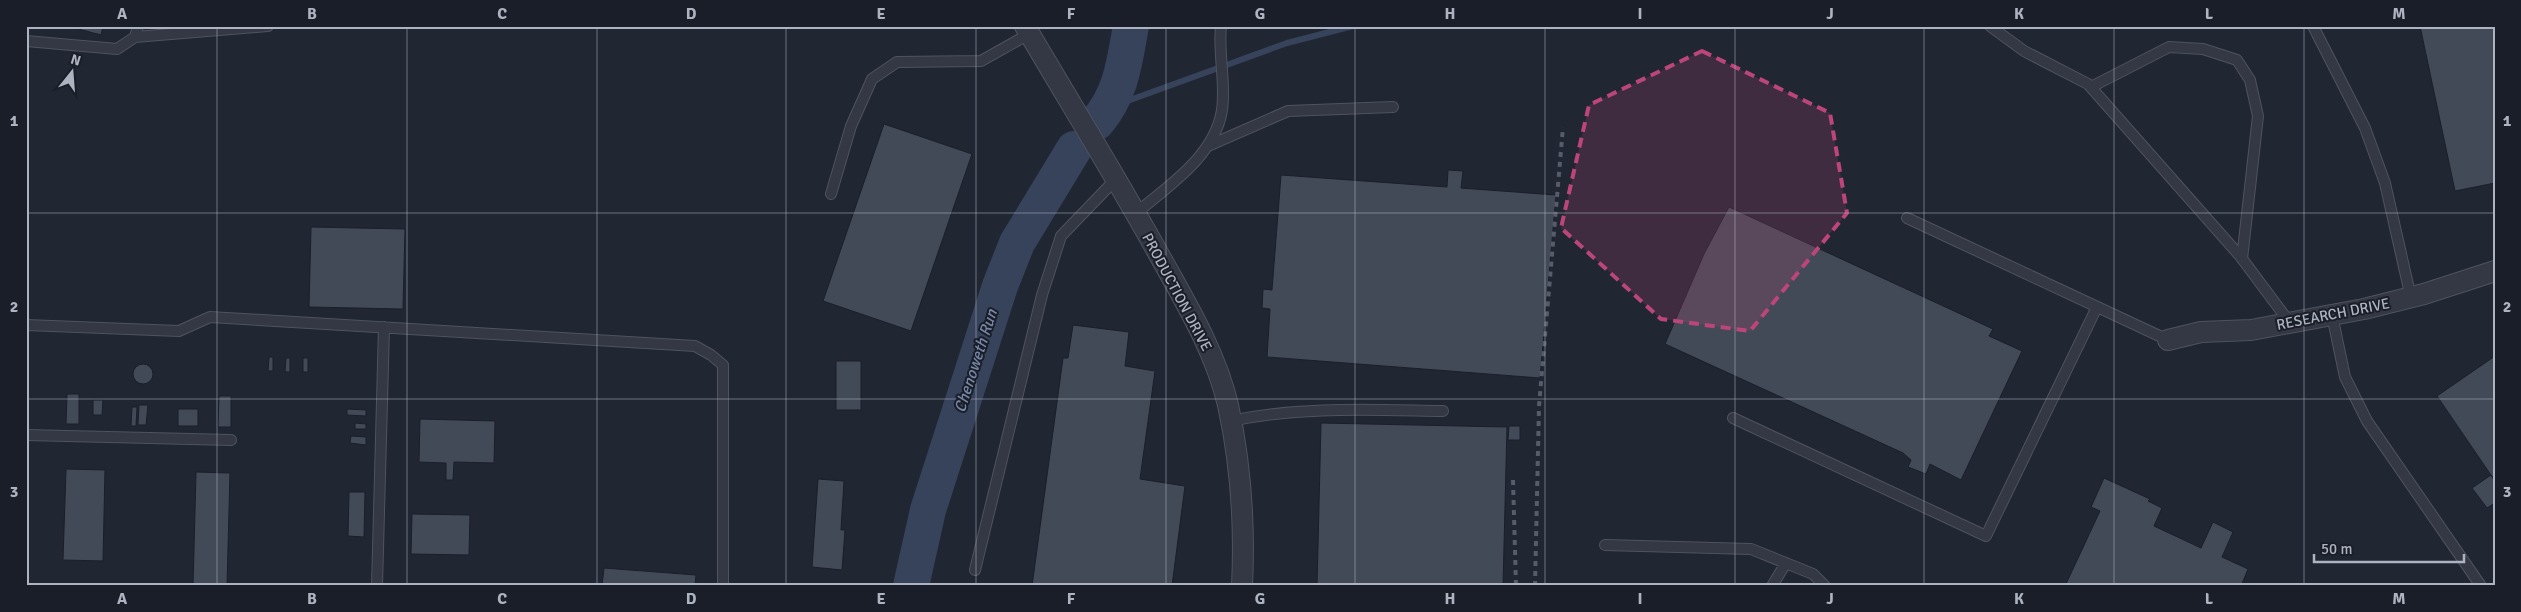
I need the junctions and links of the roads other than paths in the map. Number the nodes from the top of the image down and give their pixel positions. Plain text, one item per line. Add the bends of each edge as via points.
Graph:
1 (138, 26) edge
2 (268, 26) edge
3 (1221, 26) edge
4 (1990, 26) edge
5 (2313, 26) edge
6 (1027, 30) edge
7 (135, 38) junction
8 (26, 41) edge
9 (2091, 87) junction
10 (1393, 107) dead end
11 (1208, 146) junction
12 (1115, 180) junction
13 (831, 194) dead end
14 (1135, 214) junction
15 (1907, 218) dead end
16 (2242, 259) junction
17 (2495, 271) edge
18 (2411, 298) junction
19 (2097, 307) junction
20 (2332, 315) junction
21 (2290, 323) junction
22 (26, 325) edge
23 (384, 328) junction
24 (2168, 340) joint
25 (1443, 411) dead end
26 (1733, 418) dead end
27 (1230, 420) junction
28 (26, 435) edge
29 (231, 440) dead end
30 (1605, 545) dead end
31 (1786, 563) junction
32 (975, 570) dead end
33 (377, 586) edge
34 (723, 586) edge
35 (1242, 586) edge
36 (1772, 586) edge
37 (1825, 586) edge
38 (2481, 586) edge

1 - 7 lane
2 - 7 lane
3 - 11 lane via 1222,110
4 - 9 lane via 2024,51
5 - 18 lane via 2365,128 2375,155 2385,183
6 - 12 street, PRODUCTION DRIVE
6 - 13 lane via 981,61 897,62 872,79 851,126
7 - 8 lane via 117,49
9 - 16 lane
9 - 16 lane via 2169,47 2203,49 2237,60 2250,80 2258,116
10 - 11 lane via 1288,111
11 - 14 lane via 1189,168
12 - 14 street, PRODUCTION DRIVE
12 - 32 lane via 1061,236 1042,295
14 - 27 street, PRODUCTION DRIVE via 1204,340 1217,371
15 - 19 lane
16 - 21 lane
17 - 18 street, RESEARCH DRIVE
18 - 20 street, RESEARCH DRIVE
19 - 24 lane
19 - 26 lane via 1986,536
20 - 21 street, RESEARCH DRIVE
20 - 38 lane via 2345,377 2367,421
21 - 24 street, RESEARCH DRIVE via 2251,330 2201,332
22 - 23 lane via 179,330 210,317
23 - 33 lane
23 - 34 lane via 695,346 711,354 723,365
25 - 27 lane via 1327,409
27 - 35 street, PRODUCTION DRIVE via 1240,475 1244,539
28 - 29 lane
30 - 31 lane via 1751,549
31 - 36 lane
31 - 37 lane via 1813,574

